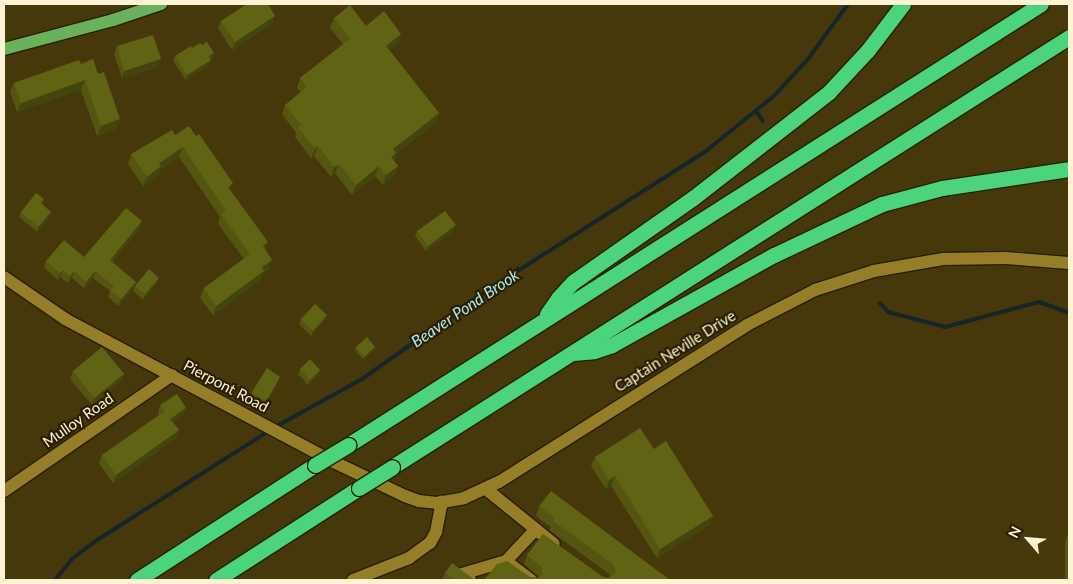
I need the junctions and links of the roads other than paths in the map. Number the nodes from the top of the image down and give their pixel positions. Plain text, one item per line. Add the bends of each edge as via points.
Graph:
1 (161, 4) edge
2 (902, 4) edge
3 (1041, 4) edge
4 (1069, 37) edge
5 (4, 49) edge
6 (1069, 169) edge
7 (1069, 263) edge
8 (4, 277) edge
9 (544, 320) junction
10 (569, 354) junction
11 (172, 375) junction
12 (486, 489) junction
13 (4, 491) edge
14 (442, 502) junction
15 (535, 530) junction
16 (566, 552) edge
17 (506, 561) junction
18 (374, 577) edge
19 (137, 580) edge
20 (216, 580) edge
21 (353, 580) edge
22 (470, 580) edge
23 (531, 580) edge

1 - 5 main road
2 - 9 highway via 868,50 829,92 693,198 574,282 558,298
3 - 9 highway
4 - 10 highway
6 - 10 highway via 942,188 882,204 782,251 612,345
7 - 12 street, Captain Neville Drive via 988,257 937,260 874,271 815,290 740,329
8 - 11 street, Pierpont Road via 65,319
9 - 19 highway, bridge
10 - 20 highway, bridge
11 - 13 street, Mulloy Road
11 - 14 street, Pierpont Road via 405,496 420,501
12 - 14 street, Captain Neville Drive
12 - 15 street
14 - 18 street via 436,532 430,543
15 - 16 street
15 - 17 street
17 - 22 street via 462,574
17 - 23 street
18 - 21 street

